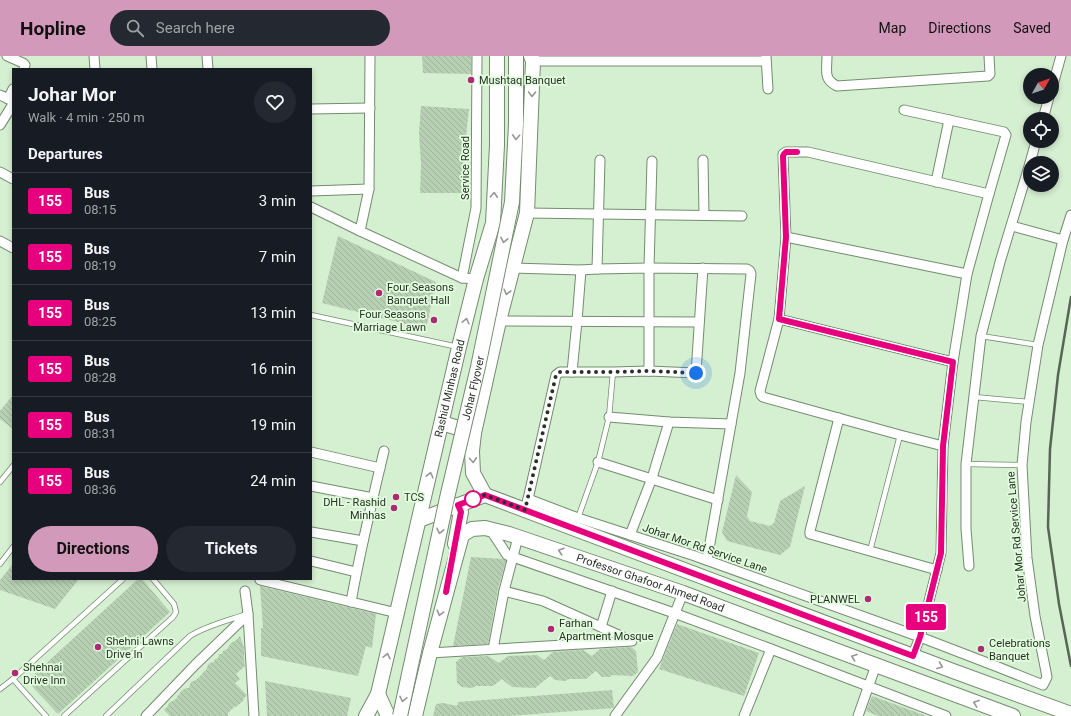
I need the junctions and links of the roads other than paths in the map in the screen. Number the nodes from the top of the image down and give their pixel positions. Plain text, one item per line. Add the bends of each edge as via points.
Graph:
1 (7, 56) edge
2 (94, 56) edge
3 (151, 56) edge
4 (207, 56) edge
5 (370, 56) edge
6 (477, 56) edge
7 (497, 56) edge
8 (516, 56) edge
9 (828, 56) edge
10 (989, 56) edge
11 (1061, 56) edge
12 (533, 58) edge
13 (766, 58) edge
14 (24, 68) edge
15 (95, 68) edge
16 (152, 68) edge
17 (208, 68) edge
18 (1058, 68) edge
19 (768, 89) dead end
20 (8, 100) edge
21 (370, 108) junction
22 (312, 109) edge
23 (904, 110) dead end
24 (949, 120) junction
25 (0, 125) edge
26 (600, 160) dead end
27 (703, 160) dead end
28 (652, 161) dead end
29 (0, 172) edge
30 (12, 178) edge
31 (936, 182) junction
32 (1023, 188) edge
33 (369, 189) junction
34 (312, 192) edge
35 (989, 194) junction
36 (312, 207) edge
37 (527, 213) junction
38 (598, 214) junction
39 (651, 214) junction
40 (704, 215) junction
41 (1071, 215) edge
42 (742, 216) dead end
43 (1012, 226) junction
44 (360, 231) junction
45 (786, 237) junction
46 (1063, 240) junction
47 (0, 241) edge
48 (12, 247) edge
49 (512, 268) junction
50 (649, 268) junction
51 (703, 268) junction
52 (597, 269) junction
53 (581, 270) junction
54 (967, 274) junction
55 (462, 278) junction
56 (476, 280) junction
57 (312, 315) edge
58 (779, 319) junction
59 (499, 321) junction
60 (577, 321) junction
61 (649, 322) junction
62 (699, 322) junction
63 (981, 336) junction
64 (1038, 345) junction
65 (460, 348) junction
66 (953, 362) junction
67 (649, 371) junction
68 (572, 372) junction
69 (613, 372) junction
70 (974, 397) junction
71 (1029, 402) junction
72 (609, 417) junction
73 (839, 418) junction
74 (669, 422) junction
75 (442, 423) junction
76 (731, 424) junction
77 (474, 433) junction
78 (900, 435) junction
79 (943, 446) junction
80 (384, 451) dead end
81 (312, 452) edge
82 (598, 462) junction
83 (966, 464) junction
84 (1022, 465) junction
85 (12, 467) edge
86 (380, 468) junction
87 (652, 478) junction
88 (0, 482) edge
89 (312, 486) edge
90 (485, 495) junction
91 (373, 498) junction
92 (718, 500) junction
93 (526, 504) junction
94 (458, 505) junction
95 (578, 518) junction
96 (419, 520) junction
97 (490, 530) junction
98 (312, 532) edge
99 (518, 537) junction
100 (623, 537) junction
101 (363, 542) junction
102 (12, 549) edge
103 (870, 551) junction
104 (513, 556) junction
105 (707, 560) junction
106 (312, 561) edge
107 (0, 564) edge
108 (969, 566) dead end
109 (937, 570) junction
110 (356, 572) junction
111 (122, 580) edge
112 (154, 580) edge
113 (260, 580) dead end
114 (245, 591) dead end
115 (504, 591) junction
116 (612, 591) junction
117 (446, 592) junction
118 (683, 592) junction
119 (351, 602) junction
120 (782, 607) junction
121 (397, 613) junction
122 (674, 613) junction
123 (248, 614) junction
124 (601, 627) junction
125 (773, 627) junction
126 (920, 637) junction
127 (493, 649) junction
128 (771, 649) junction
129 (430, 653) junction
130 (913, 656) junction
131 (876, 665) junction
132 (13, 679) junction
133 (869, 686) junction
134 (0, 689) edge
135 (378, 694) junction
136 (1071, 714) edge
137 (46, 716) edge
138 (64, 716) edge
139 (106, 716) edge
140 (146, 716) edge
141 (254, 716) edge
142 (366, 716) edge
143 (374, 716) edge
144 (388, 716) edge
145 (400, 716) edge
146 (415, 716) edge
147 (615, 716) edge
148 (744, 716) edge
149 (858, 716) edge
150 (946, 716) edge
151 (1013, 716) edge

1 - 14 street via 23,63
2 - 15 street
3 - 16 street
4 - 17 street
5 - 21 street
6 - 55 street, Service Road via 476,208
56 -> 7 main road, Rashid Minhas Road via 493,223 497,144
8 -> 145 main road, Johar Flyover, bridge via 512,202
9 - 10 street via 827,77 838,86 988,76
11 - 18 street
12 - 13 street
12 -> 37 main road
13 - 19 street
20 - 25 street
21 - 22 street
21 - 33 street
23 - 24 street
24 - 31 street
24 - 35 street via 1006,133
26 - 38 street
27 - 40 street
28 - 39 street
29 - 30 street
31 - 35 street
31 - 45 street via 808,152 786,152 783,156
32 - 43 street
33 - 34 street
33 - 44 street
35 - 54 street
36 - 44 street
37 - 38 street
37 - 49 main road
38 - 39 street
38 - 52 street
39 - 40 street
39 - 50 street
40 - 42 street
41 - 46 street, Johar Mor Rd Service Lane
43 - 46 street
43 - 63 street
44 - 55 street
45 - 54 street
45 - 58 street
46 - 64 street, Johar Mor Rd Service Lane
47 - 48 street
49 - 53 street
49 -> 59 main road
50 - 51 street
50 - 52 street
50 - 61 street
51 - 62 street
51 - 76 street via 747,269 751,274 740,373
52 - 53 street
53 - 60 street
54 - 66 street
55 - 56 street
65 -> 56 main road, Rashid Minhas Road
57 - 65 lane
58 - 66 street
58 - 73 street via 761,395
59 - 60 street
59 - 77 main road
60 - 61 street
60 - 68 street
61 - 62 street
61 - 67 street
62 - 67 street via 696,373
63 - 64 lane
63 - 70 street
64 - 71 street, Johar Mor Rd Service Lane
65 - 75 main road, Rashid Minhas Road
66 - 79 street
67 - 69 street
68 - 69 street
68 - 93 street via 560,372 556,375
69 - 72 lane
70 - 71 lane
70 - 83 street
71 - 84 street, Johar Mor Rd Service Lane
72 - 74 street
72 - 82 lane
73 - 78 street
73 - 103 street via 810,534
74 - 76 street
74 - 87 street
75 - 77 main road
96 -> 75 main road, Rashid Minhas Road
76 - 92 street
77 -> 90 main road via 474,473
78 - 79 street
78 - 103 lane
79 - 109 street via 941,553
80 - 86 street
81 - 86 street
82 - 87 street
82 - 95 lane
83 - 84 lane
83 - 108 street
84 - 126 street, Johar Mor Rd Service Lane via 1027,558 1047,677 1043,685
85 - 88 lane
86 - 91 street
87 - 92 street
87 - 100 street
89 - 91 street
90 - 93 main road
90 - 94 main road
91 - 101 street
92 - 105 street
93 - 95 street, Johar Mor Rd Service Lane
93 - 100 main road
94 - 96 main road
94 - 117 main road via 461,512
95 - 100 street, Johar Mor Rd Service Lane
96 - 121 main road, Rashid Minhas Road
97 - 99 main road, Professor Ghafoor Ahmed Road
97 - 104 street via 508,555
97 - 117 main road, Professor Ghafoor Ahmed Road via 472,529 462,535
98 - 101 street
99 - 104 street
118 -> 99 main road, Professor Ghafoor Ahmed Road
100 - 105 street, Johar Mor Rd Service Lane
100 - 120 main road
101 - 110 street
102 - 107 lane
103 - 109 street
104 - 115 street
104 - 116 street
105 - 126 street, Johar Mor Rd Service Lane
106 - 110 street
109 - 126 street
110 - 119 street
111 - 132 lane
112 - 138 lane via 174,604 176,612 173,617
113 - 119 street
114 - 123 street
115 - 124 street via 543,601
115 - 127 street
116 - 122 street
116 - 124 street
117 -> 129 main road, Professor Ghafoor Ahmed Road
118 - 122 street
118 - 125 main road, Professor Ghafoor Ahmed Road
119 - 121 street
120 - 125 main road
120 - 130 main road
135 -> 121 main road, Rashid Minhas Road
122 - 128 street
122 - 147 street via 657,658
123 - 139 lane via 195,632
123 - 140 street
123 - 141 street
124 - 127 street via 632,641
131 -> 125 main road, Professor Ghafoor Ahmed Road
126 - 130 street
127 - 129 street
128 - 133 street
128 - 148 street
129 - 146 main road, Professor Ghafoor Ahmed Road
130 -> 136 main road
131 - 133 street
151 -> 131 main road, Professor Ghafoor Ahmed Road
132 - 134 lane
132 - 137 lane
133 - 149 street
133 - 150 street
135 - 142 main road, Rashid Minhas Road
135 - 143 main road
135 - 144 main road

